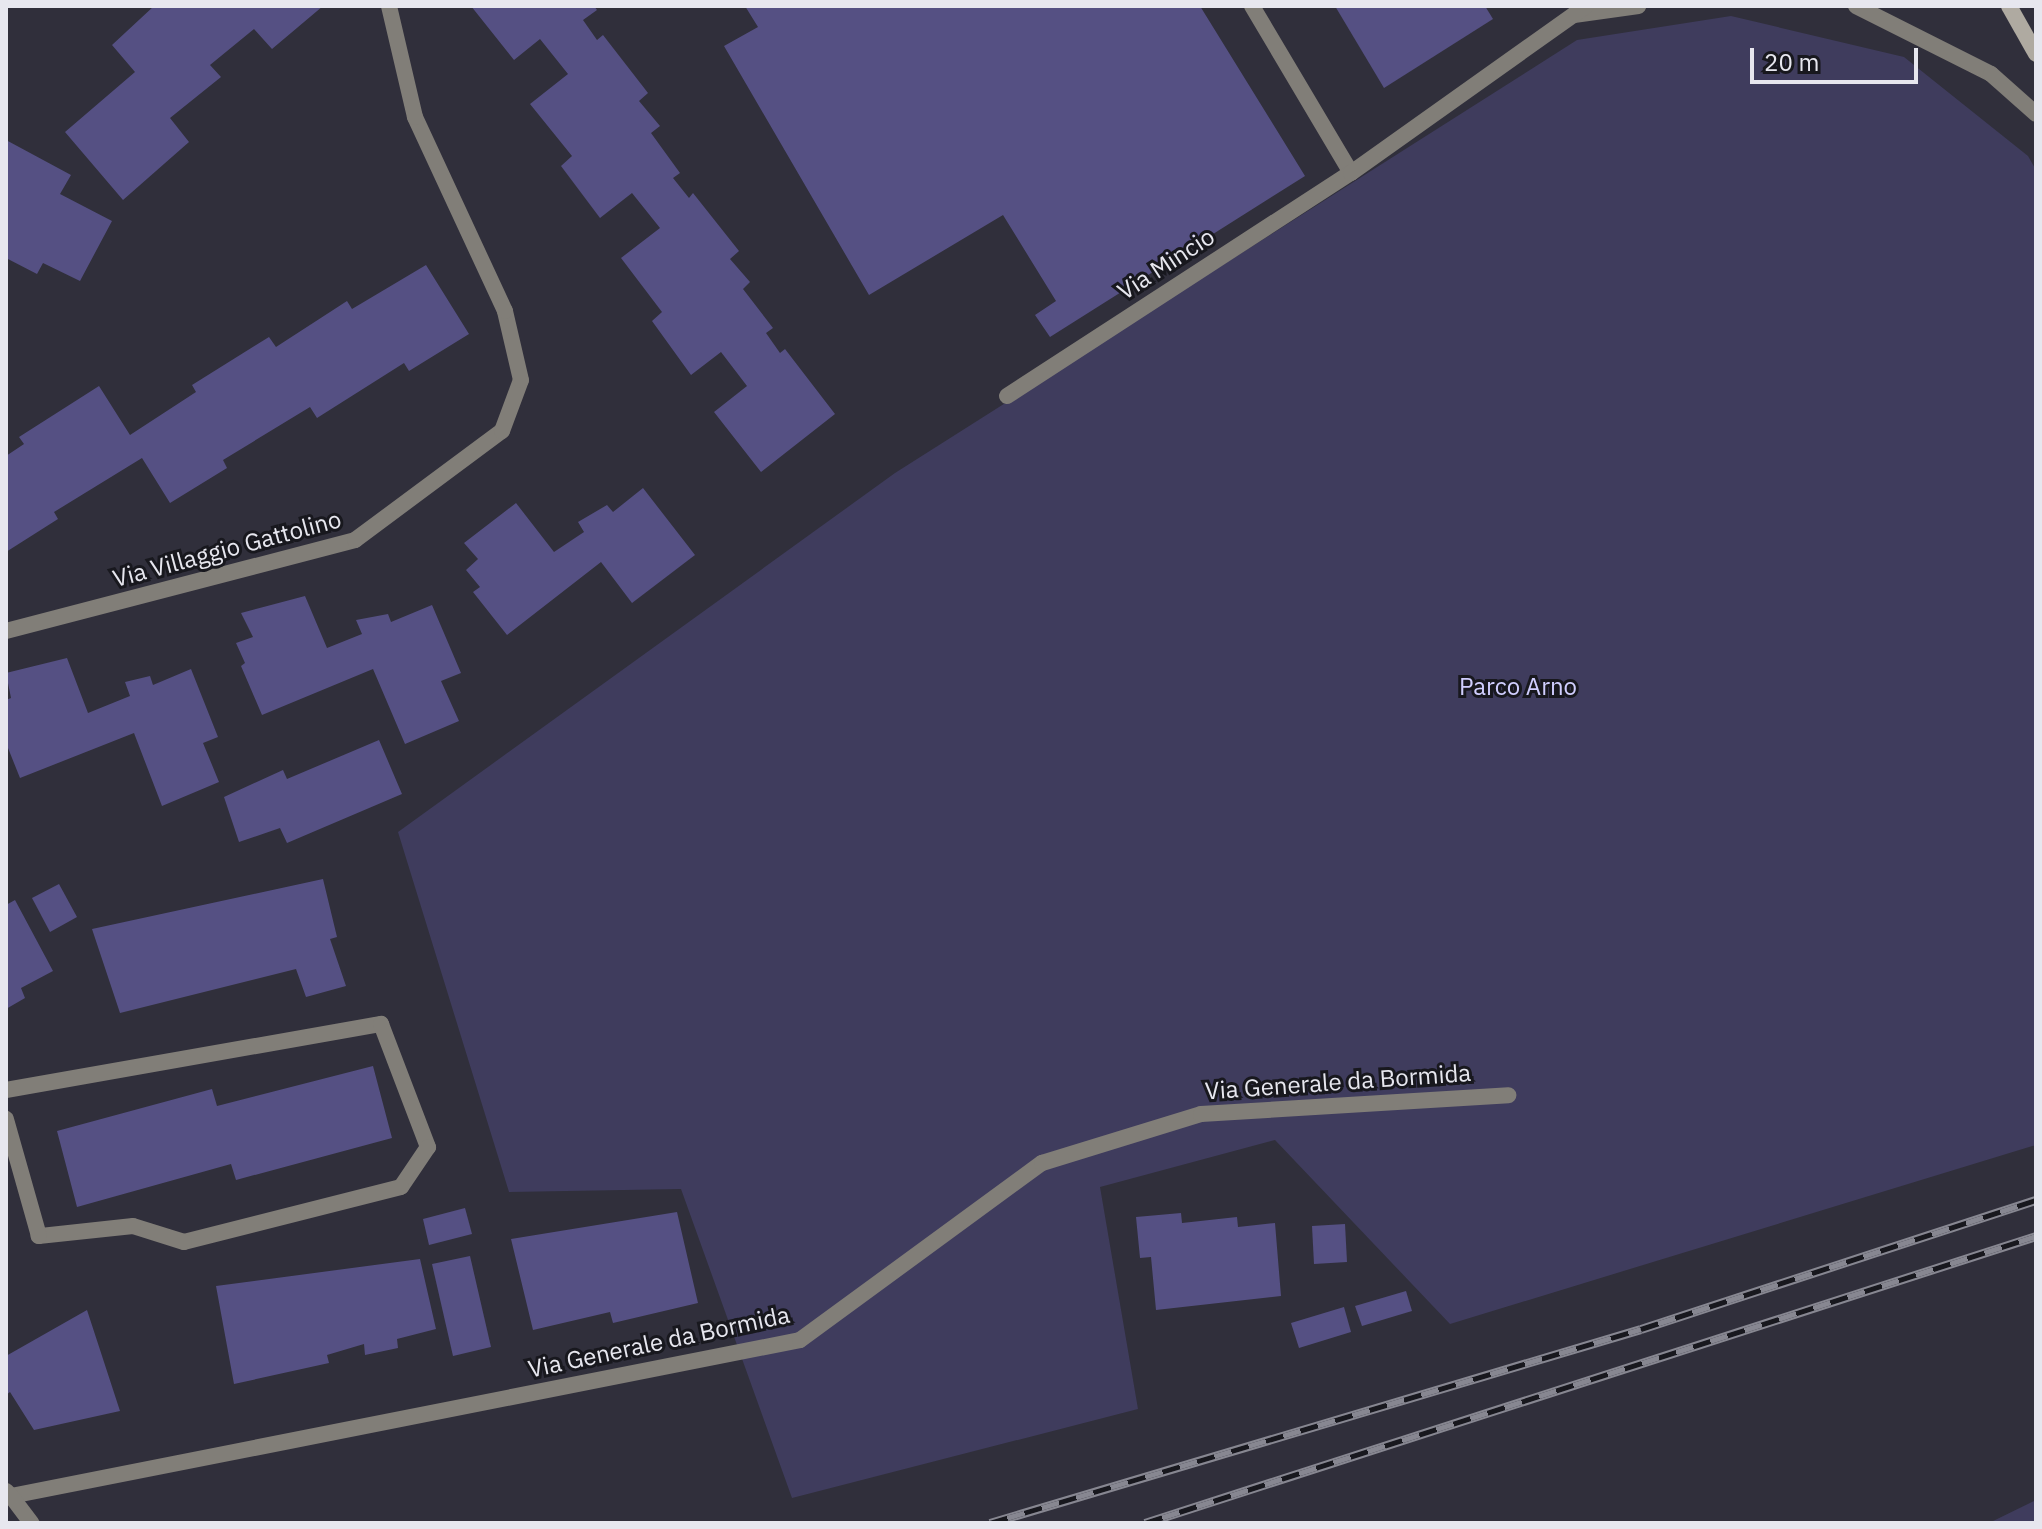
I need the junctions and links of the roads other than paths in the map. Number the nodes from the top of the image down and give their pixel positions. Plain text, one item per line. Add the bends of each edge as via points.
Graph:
1 (389, 6) edge
2 (1252, 6) edge
3 (1638, 6) edge
4 (1856, 6) edge
5 (2009, 6) edge
6 (1580, 11) edge
7 (2036, 54) edge
8 (2036, 114) edge
9 (1351, 173) junction
10 (1007, 396) dead end
11 (6, 631) edge
12 (6, 1090) edge
13 (1508, 1095) dead end
14 (6, 1119) edge
15 (8, 1494) edge
16 (31, 1523) edge

1 - 11 street, Via Villaggio Gattolino via 415,117 505,311 521,380 502,431 355,540
2 - 9 street
3 - 6 street
4 - 8 street via 1991,74
5 - 7 main road
6 - 9 street, Via Mincio
9 - 10 street, Via Mincio
12 - 14 street via 381,1024 428,1147 401,1187 184,1242 133,1226 39,1236
13 - 15 street, Via Generale da Bormida via 1201,1114 1042,1163 800,1340
15 - 16 street

